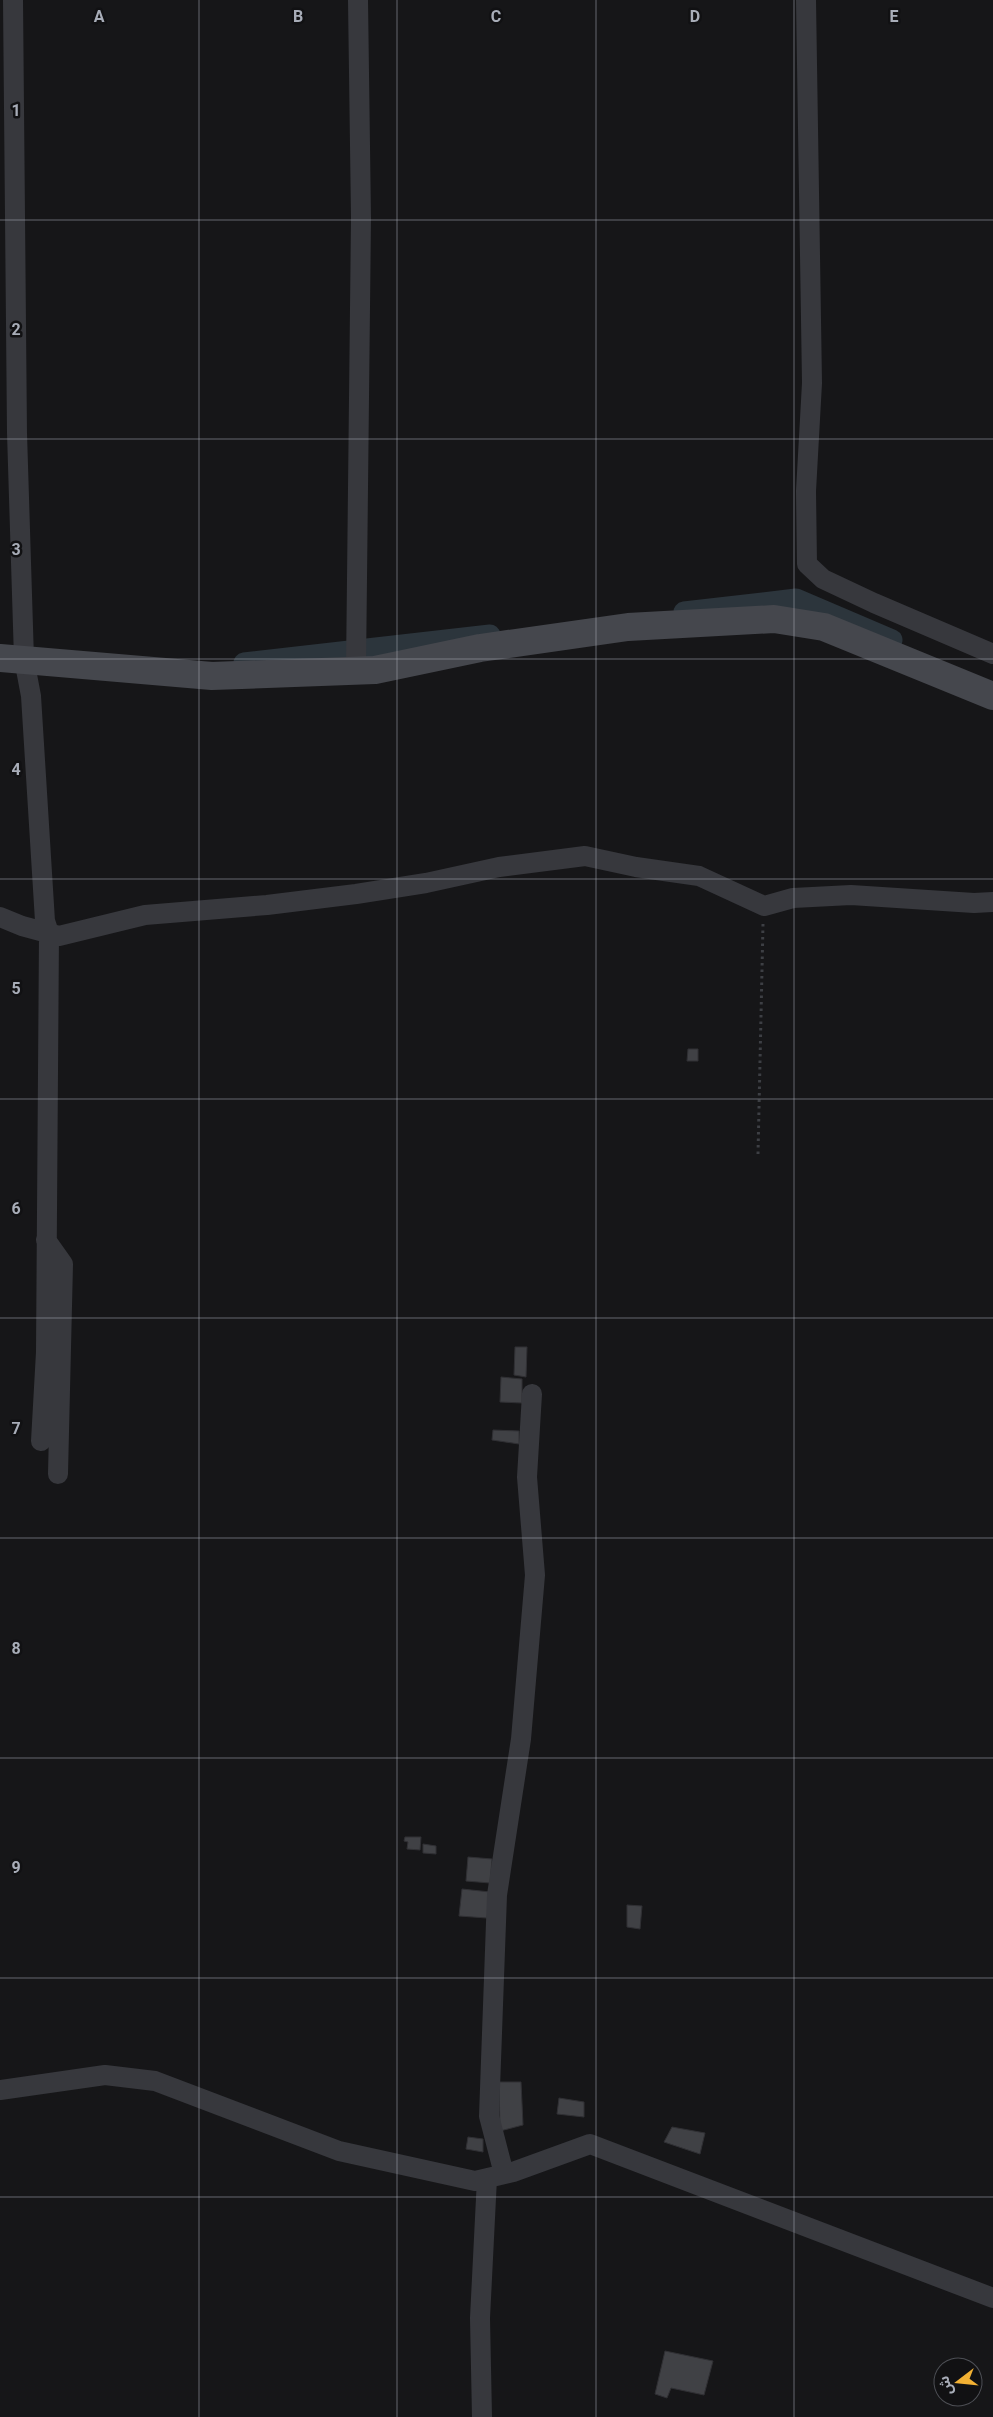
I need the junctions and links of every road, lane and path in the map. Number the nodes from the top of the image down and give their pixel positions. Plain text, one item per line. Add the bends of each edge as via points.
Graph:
1 (13, 0) edge
2 (358, 0) edge
3 (806, 0) edge
4 (993, 654) edge
5 (12, 658) edge
6 (356, 669) junction
7 (993, 696) edge
8 (993, 902) edge
9 (764, 906) junction
10 (0, 917) edge
11 (48, 933) junction
12 (758, 1154) dead end
13 (46, 1240) junction
14 (532, 1394) dead end
15 (41, 1441) dead end
16 (58, 1474) dead end
17 (0, 2090) edge
18 (496, 2176) junction
19 (993, 2298) edge
20 (482, 2417) edge

1 - 5 street via 17,433
2 - 6 street via 361,228
3 - 4 street via 812,383 806,491 807,564 822,578
5 - 6 street via 212,676
5 - 11 street via 31,696 38,829
6 - 7 street via 375,670 480,648 628,627 774,619 824,627
8 - 9 street via 851,894 792,898
9 - 11 street via 700,876 586,856 499,867 356,894 146,915 59,936
9 - 12 path
10 - 11 street
11 - 13 street
13 - 15 street via 46,1352
13 - 16 street via 63,1264
14 - 18 street via 527,1477 535,1575 521,1739 497,1895 489,2116
17 - 18 street via 105,2075 154,2081 339,2151 475,2181
18 - 19 street via 590,2144
18 - 20 street via 480,2318

